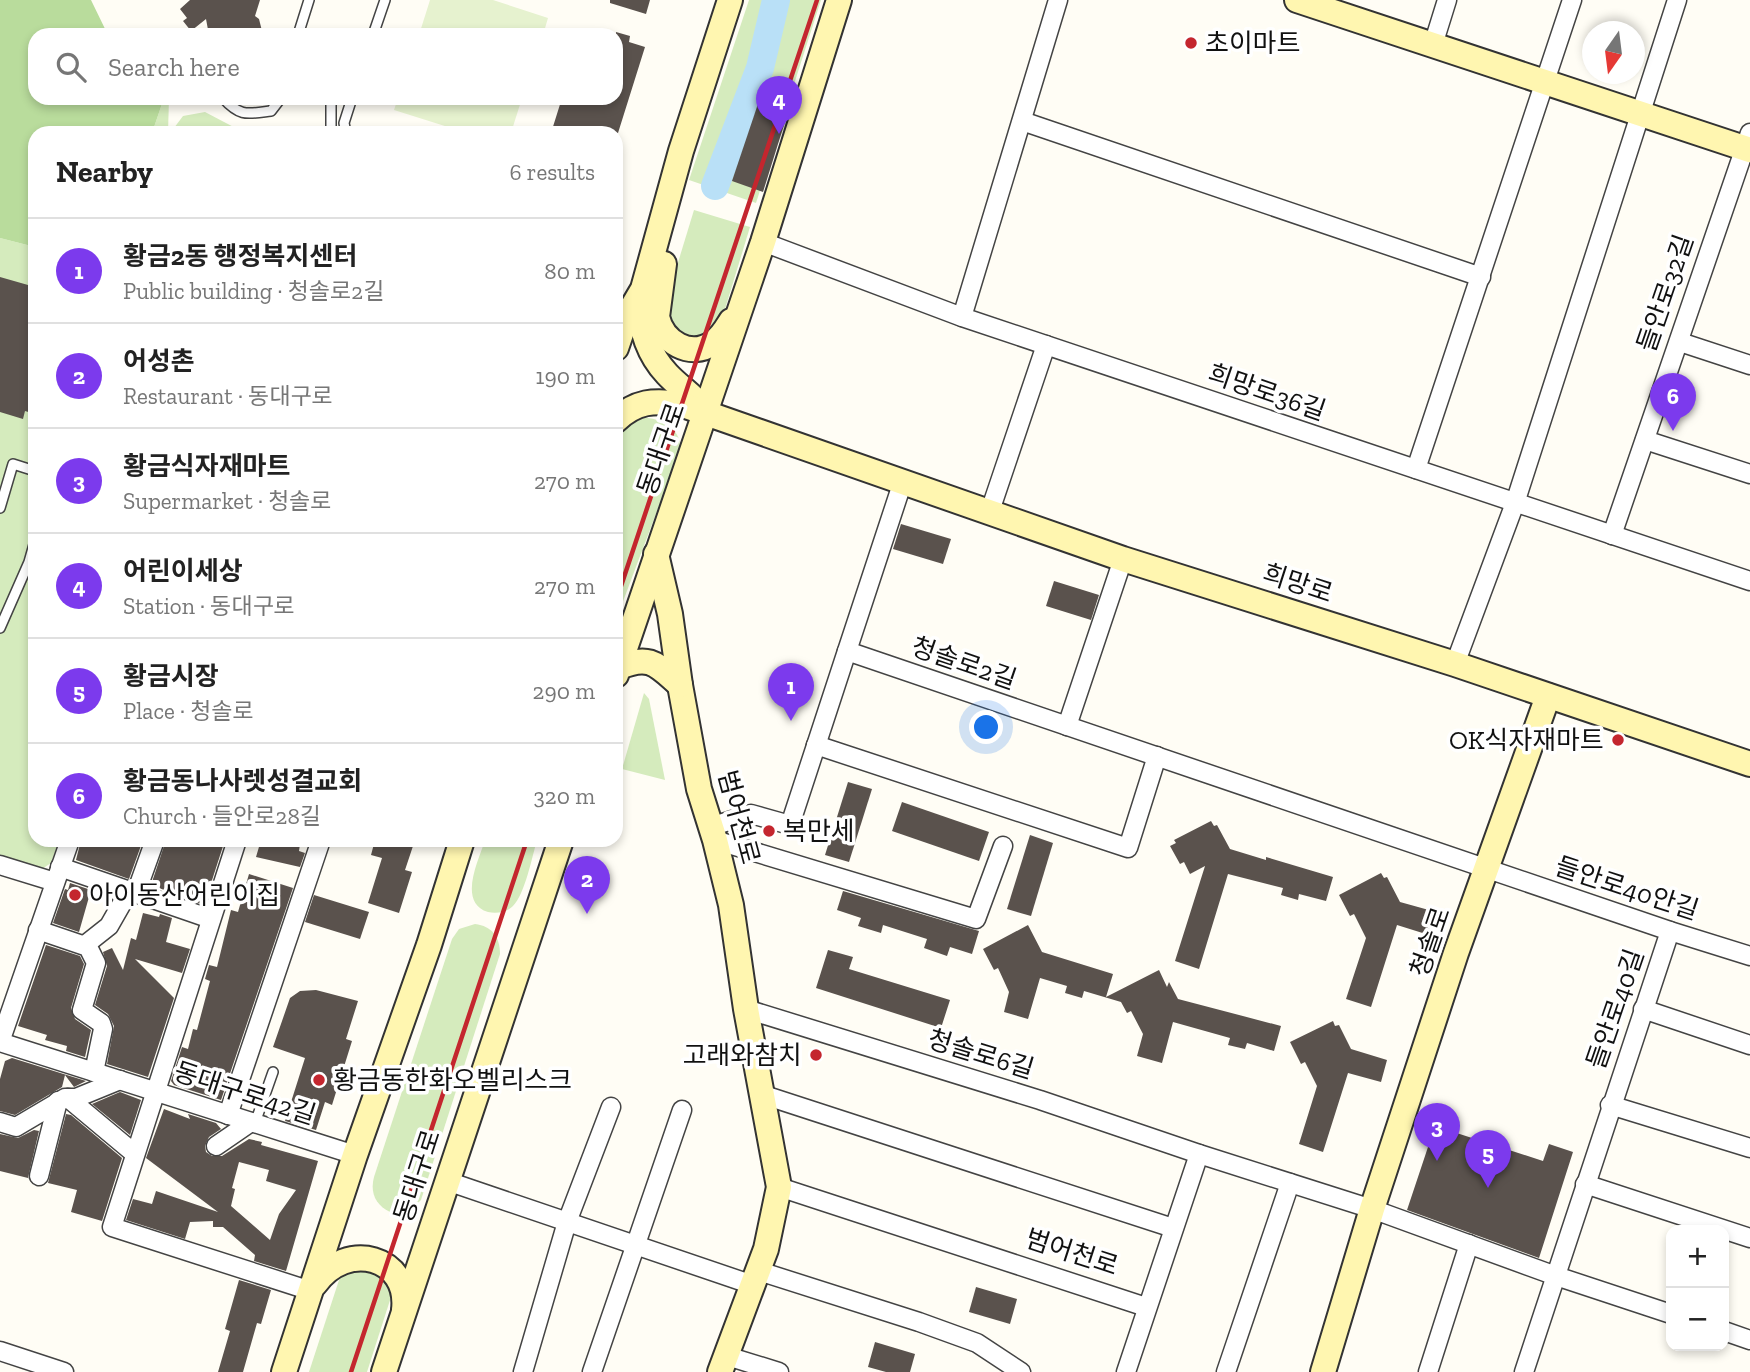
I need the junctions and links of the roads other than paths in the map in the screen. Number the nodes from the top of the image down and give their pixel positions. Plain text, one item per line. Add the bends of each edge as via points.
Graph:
1 (309, 0) edge
2 (385, 0) edge
3 (730, 0) edge
4 (839, 0) edge
5 (1058, 0) edge
6 (1447, 0) edge
7 (1572, 0) edge
8 (1677, 0) edge
9 (1308, 2) edge
10 (300, 28) edge
11 (375, 28) edge
12 (1433, 45) junction
13 (1546, 83) junction
14 (229, 105) edge
15 (276, 105) edge
16 (331, 105) edge
17 (350, 105) edge
18 (1640, 114) junction
19 (1022, 121) junction
20 (331, 126) edge
21 (345, 126) edge
22 (1748, 144) edge
23 (667, 204) junction
24 (763, 242) junction
25 (1481, 277) junction
26 (642, 291) junction
27 (744, 296) junction
28 (623, 312) edge
29 (962, 317) junction
30 (1679, 342) junction
31 (1046, 345) junction
32 (1750, 365) edge
33 (706, 412) junction
34 (623, 414) edge
35 (1645, 440) junction
36 (28, 469) edge
37 (1416, 469) junction
38 (1750, 474) edge
39 (903, 481) junction
40 (1515, 503) junction
41 (0, 508) edge
42 (990, 512) junction
43 (1612, 535) junction
44 (656, 554) junction
45 (1124, 559) junction
46 (28, 564) edge
47 (1750, 581) edge
48 (0, 628) edge
49 (847, 651) junction
50 (623, 654) edge
51 (623, 664) edge
52 (1454, 664) junction
53 (680, 685) junction
54 (1548, 696) junction
55 (1066, 726) junction
56 (816, 745) junction
57 (1157, 756) junction
58 (1750, 764) edge
59 (712, 833) junction
60 (1003, 846) dead end
61 (67, 847) edge
62 (152, 847) edge
63 (235, 847) edge
64 (319, 847) edge
65 (460, 847) edge
66 (559, 847) edge
67 (0, 865) edge
68 (1488, 869) junction
69 (57, 874) junction
70 (132, 892) junction
71 (211, 919) junction
72 (38, 930) junction
73 (1670, 931) junction
74 (85, 946) junction
75 (1750, 956) edge
76 (747, 1009) junction
77 (1643, 1009) junction
78 (0, 1042) edge
79 (1750, 1045) edge
80 (94, 1072) junction
81 (273, 1072) dead end
82 (120, 1080) junction
83 (154, 1091) junction
84 (764, 1095) junction
85 (63, 1100) junction
86 (1611, 1105) junction
87 (611, 1107) dead end
88 (682, 1110) dead end
89 (229, 1115) junction
90 (0, 1122) edge
91 (253, 1123) junction
92 (216, 1146) dead end
93 (1750, 1148) edge
94 (135, 1154) junction
95 (1199, 1154) junction
96 (355, 1155) junction
97 (39, 1176) dead end
98 (447, 1181) junction
99 (1290, 1183) junction
100 (1585, 1184) junction
101 (779, 1187) junction
102 (1372, 1209) junction
103 (567, 1222) junction
104 (1173, 1228) junction
105 (1750, 1238) edge
106 (635, 1244) junction
107 (1469, 1244) junction
108 (1556, 1276) junction
109 (756, 1278) junction
110 (311, 1290) junction
111 (1146, 1307) junction
112 (1666, 1312) edge
113 (402, 1318) junction
114 (1729, 1333) edge
115 (1750, 1340) edge
116 (0, 1351) edge
117 (724, 1364) edge
118 (64, 1372) edge
119 (284, 1372) edge
120 (384, 1372) edge
121 (523, 1372) edge
122 (592, 1372) edge
123 (779, 1372) edge
124 (1021, 1372) edge
125 (1126, 1372) edge
126 (1226, 1372) edge
127 (1323, 1372) edge
128 (1428, 1372) edge
129 (1524, 1372) edge

1 - 10 lane
2 - 11 lane
3 - 23 main road
4 - 24 main road, 동대구로
5 - 19 street
6 - 12 street
7 - 13 street
8 - 18 street
9 - 12 main road, 들안로32길
12 - 13 main road, 들안로32길
13 - 18 main road, 들안로32길
13 - 25 street
14 - 15 lane via 242,114 271,111
16 - 20 lane
17 - 21 lane
18 - 22 main road, 들안로32길
18 - 40 street
19 - 25 street
19 - 29 street
22 - 30 street, 들안로32길
23 - 26 main road
23 - 27 main road via 668,241 657,311 666,336 690,349 713,343
24 - 27 main road, 동대구로
24 - 29 street
25 - 37 street
26 - 28 main road
26 - 33 main road via 643,329 656,360
27 - 33 main road, 동대구로
29 - 31 street, 희망로36길
30 - 32 street
30 - 35 street, 들안로32길
31 - 37 street, 희망로36길
31 - 42 street
33 - 34 main road, 희망로 via 654,400
33 - 39 main road, 희망로
33 - 44 main road, 동대구로
35 - 38 street
35 - 43 street, 들안로32길
36 - 41 lane via 13,464
37 - 40 street, 희망로36길
39 - 42 main road, 희망로
39 - 49 street
40 - 43 street, 희망로36길
40 - 52 street
42 - 45 main road, 희망로
43 - 47 street, 희망로36길
44 - 50 main road, 동대구로
44 - 53 main road, 범어천로
45 - 52 main road, 희망로
45 - 55 street
46 - 48 lane
49 - 55 street, 청솔로2길
49 - 56 street
51 - 53 main road via 649,661
52 - 54 main road, 희망로
53 - 59 main road, 범어천로
54 - 58 main road, 희망로
54 - 68 main road, 청솔로
55 - 57 street, 청솔로2길
56 - 57 street via 1128,848
56 - 59 street via 790,825 751,814
57 - 68 street, 청솔로2길
59 - 60 street via 976,919
59 - 76 main road, 범어천로 via 731,905
61 - 69 street
62 - 70 street
63 - 71 street
64 - 89 street
65 - 96 main road
66 - 98 main road, 동대구로
67 - 69 street
68 - 73 street, 들안로40안길
68 - 102 main road, 청솔로
69 - 70 street
69 - 72 street
70 - 71 street
70 - 74 street via 109,926
71 - 83 street
72 - 74 street
72 - 78 street
73 - 75 street, 들안로40안길
73 - 77 street, 들안로40길
74 - 80 street via 96,963 82,1010 103,1029
76 - 84 main road, 범어천로
76 - 95 street, 청솔로6길
77 - 79 street
77 - 86 street, 들안로40길
78 - 80 street, 동대구로42길
80 - 82 street, 동대구로42길
81 - 91 lane
82 - 83 street, 동대구로42길
82 - 85 street
83 - 89 street, 동대구로42길
83 - 94 street
84 - 101 main road, 범어천로
84 - 104 street, 범어천로
85 - 90 street via 16,1127
85 - 94 street
85 - 97 street
86 - 93 street, 들안로40길
86 - 100 street, 들안로40길
87 - 103 street
88 - 106 street
89 - 91 street, 동대구로42길
91 - 92 street
91 - 96 street, 동대구로42길
94 - 110 street via 112,1227
95 - 99 street, 청솔로6길
95 - 104 street
96 - 110 main road
98 - 103 street
98 - 113 main road, 동대구로
99 - 102 street, 청솔로6길
99 - 126 street
100 - 105 street
100 - 108 street, 들안로40길
101 - 109 main road, 범어천로
101 - 111 street, 범어천로
102 - 107 street
102 - 127 main road, 청솔로
103 - 106 street
103 - 121 street
104 - 111 street
106 - 109 street
106 - 122 street
107 - 108 street
107 - 128 street
108 - 112 street
108 - 129 street, 들안로40길
109 - 117 main road, 범어천로
109 - 124 street via 919,1322 977,1343
110 - 113 main road via 338,1262 361,1257 373,1260 400,1283
110 - 119 main road
111 - 125 street
113 - 120 main road, 동대구로
114 - 115 street
116 - 118 street
117 - 123 street

